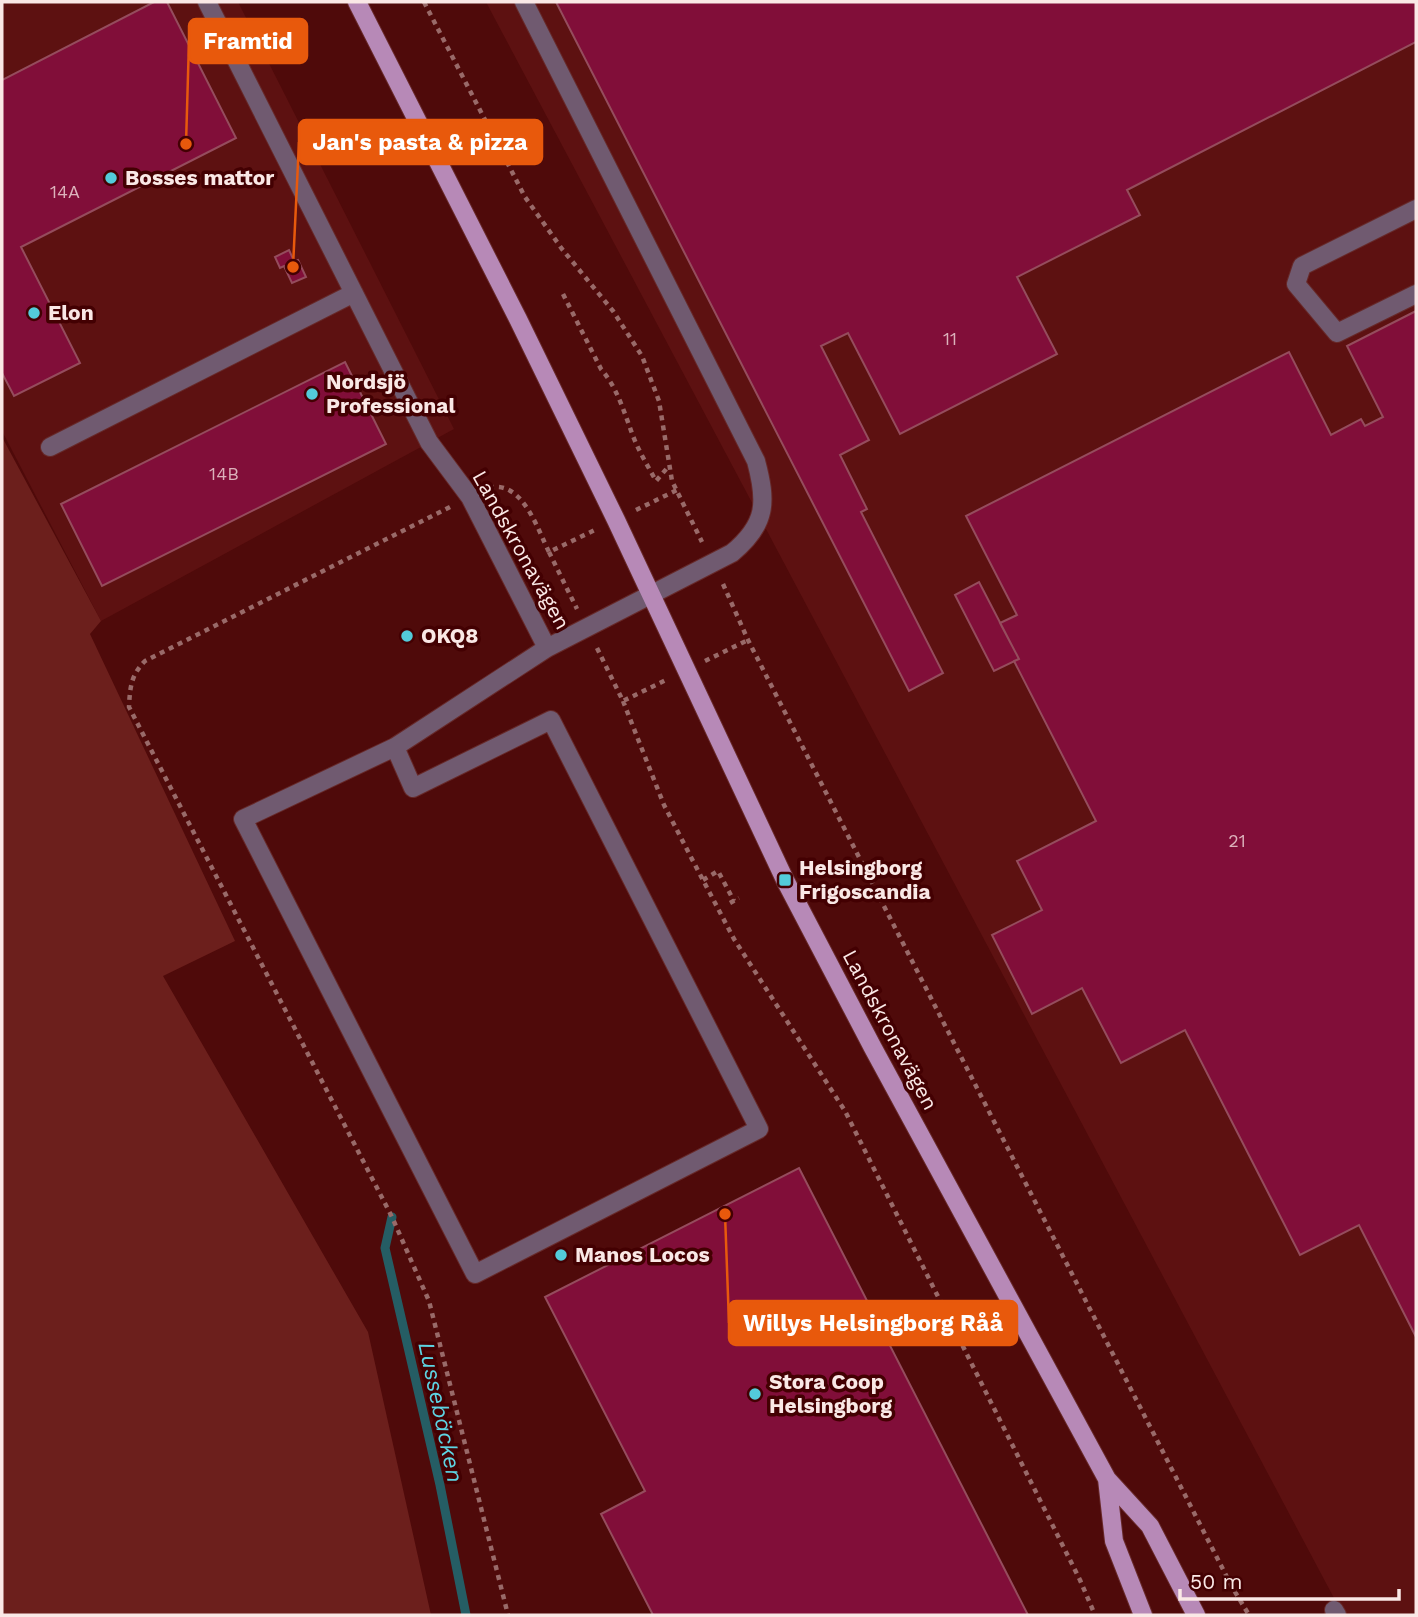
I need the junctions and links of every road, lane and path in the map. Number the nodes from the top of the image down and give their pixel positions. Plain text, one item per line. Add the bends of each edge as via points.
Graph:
1 (207, 2) edge
2 (357, 2) edge
3 (424, 2) edge
4 (524, 2) edge
5 (1416, 209) edge
6 (354, 292) junction
7 (1416, 294) edge
8 (565, 297) dead end
9 (50, 447) dead end
10 (669, 466) junction
11 (677, 490) junction
12 (470, 497) junction
13 (616, 520) junction
14 (549, 552) junction
15 (713, 563) junction
16 (650, 594) junction
17 (587, 628) junction
18 (748, 640) junction
19 (547, 648) junction
20 (686, 670) junction
21 (623, 701) junction
22 (395, 747) junction
23 (703, 880) junction
24 (734, 901) dead end
25 (1107, 1479) junction
26 (508, 1615) edge
27 (1095, 1615) edge
28 (1143, 1615) edge
29 (1196, 1615) edge
30 (1249, 1615) edge

1 - 6 street, Landskronavägen
2 - 13 main road, Landskronavägen
3 - 10 path via 525,197 642,356 659,401
4 - 15 street, Landskronavägen via 756,461 763,503 757,525 747,541
5 - 7 street via 1302,266 1297,284 1337,334
6 - 9 street
6 - 12 street, Landskronavägen via 429,442
8 - 10 path via 620,399 656,481
10 - 11 path
11 - 13 path
11 - 15 path
12 - 14 path via 496,486 518,496
12 - 19 street, Landskronavägen
12 - 26 path via 145,661 133,673 130,707 392,1217 429,1301
13 - 14 path
13 - 16 main road, Landskronavägen
14 - 17 path
15 - 16 street, Landskronavägen
15 - 18 path
16 - 17 street, Landskronavägen
16 - 20 main road, Landskronavägen
17 - 19 street, Landskronavägen
17 - 21 path
18 - 20 path
18 - 30 path
19 - 22 street
20 - 21 path
20 - 25 main road, Landskronavägen via 798,904
21 - 23 path via 664,805
22 - 22 street via 243,819 475,1274 759,1129 551,720 413,788
23 - 24 path via 718,871
23 - 27 path via 734,939 845,1111
25 - 28 main road, Landskronavägen via 1114,1541
25 - 29 main road, Landskronavägen via 1150,1526

